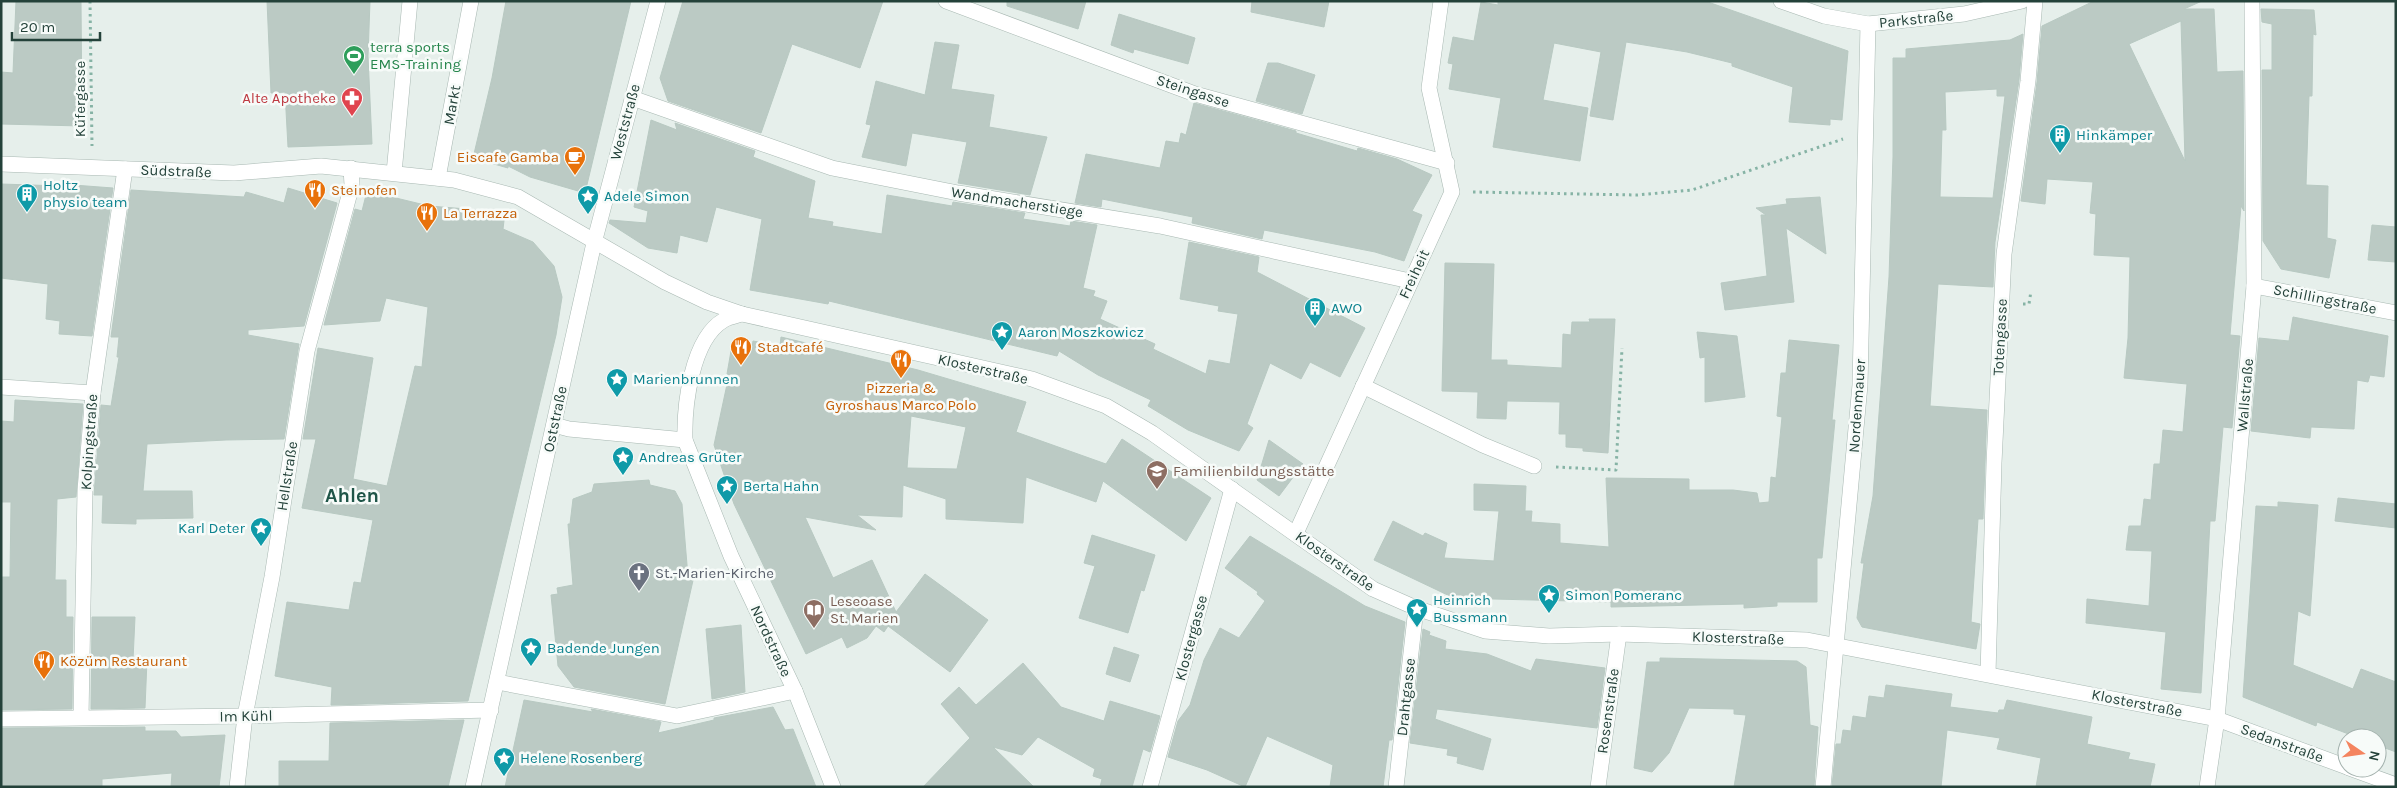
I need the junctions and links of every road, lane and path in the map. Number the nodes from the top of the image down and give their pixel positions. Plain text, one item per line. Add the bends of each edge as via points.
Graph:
1 (90, 1) edge
2 (410, 1) edge
3 (471, 1) edge
4 (658, 1) edge
5 (946, 1) edge
6 (1440, 1) edge
7 (1781, 1) edge
8 (2022, 1) edge
9 (2035, 1) edge
10 (2252, 1) edge
11 (1962, 8) edge
12 (1868, 24) junction
13 (632, 98) junction
14 (1864, 132) junction
15 (1447, 163) junction
16 (1, 164) edge
17 (92, 167) junction
18 (351, 168) junction
19 (125, 169) junction
20 (394, 173) junction
21 (438, 178) junction
22 (1452, 192) junction
23 (594, 243) junction
24 (1410, 281) junction
25 (2254, 286) junction
26 (2396, 313) edge
27 (742, 314) junction
28 (1622, 348) dead end
29 (1363, 386) junction
30 (1, 387) edge
31 (93, 393) junction
32 (554, 425) junction
33 (685, 440) junction
34 (1534, 466) joint
35 (1232, 489) junction
36 (1296, 533) junction
37 (1416, 608) junction
38 (1619, 634) junction
39 (1836, 645) junction
40 (1988, 674) junction
41 (497, 682) junction
42 (795, 692) junction
43 (491, 710) junction
44 (245, 716) junction
45 (81, 718) junction
46 (1, 719) edge
47 (2217, 719) junction
48 (2337, 764) edge
49 (2376, 778) edge
50 (2396, 785) edge
51 (237, 787) edge
52 (473, 787) edge
53 (833, 787) edge
54 (1150, 787) edge
55 (1396, 787) edge
56 (1598, 787) edge
57 (1823, 787) edge
58 (2207, 787) edge

1 - 17 path, Küfergasse
2 - 20 street
3 - 21 street, Markt
4 - 13 street, Weststraße
5 - 15 street, Steingasse via 1195,94
6 - 15 street via 1429,88
7 - 12 street, Parkstraße via 1824,16
8 - 11 street, Parkstraße
9 - 40 street, Totengasse via 2028,82 2004,254
10 - 25 street, Wallstraße
11 - 12 street, Parkstraße
12 - 14 street, Nordenmauer
13 - 23 street, Weststraße
13 - 24 street, Wandmacherstiege via 832,168 958,193 1160,226
14 - 22 path via 1692,190 1637,195
14 - 39 street, Nordenmauer via 1860,384
15 - 22 street
16 - 17 street, Südstraße
17 - 19 street, Südstraße
18 - 19 street, Südstraße via 321,166 234,173
18 - 20 street
18 - 44 street, Hellstraße via 352,185 307,351 272,577
19 - 31 street, Kolpingstraße
20 - 21 street
21 - 23 street via 518,197
22 - 24 street, Freiheit
23 - 27 street, Klosterstraße via 689,294
23 - 32 street, Oststraße
24 - 29 street, Freiheit
25 - 26 street, Schillingstraße
25 - 47 street, Wallstraße
27 - 33 street, Nordstraße via 724,320 714,328 700,349 685,421
27 - 35 street, Klosterstraße via 1032,379 1096,402 1152,433
28 - 34 path via 1616,470
29 - 34 street
29 - 36 street, Freiheit
30 - 31 street
31 - 45 street, Kolpingstraße via 85,490
32 - 33 street
32 - 41 street, Oststraße
33 - 42 street, Nordstraße via 730,556
35 - 36 street, Klosterstraße
35 - 54 street, Klostergasse
36 - 37 street, Klosterstraße via 1373,589
37 - 38 street, Klosterstraße via 1484,631 1549,636
37 - 55 street, Drahtgasse
38 - 39 street, Klosterstraße via 1807,640
38 - 56 street, Rosenstraße
39 - 40 street, Klosterstraße
39 - 57 street, Nordenmauer
40 - 47 street, Klosterstraße
41 - 42 street via 677,716
41 - 43 street, Oststraße
42 - 53 street, Nordstraße
43 - 44 street, Im Kühl
43 - 52 street, Oststraße
44 - 45 street, Im Kühl
44 - 51 street, Hellstraße
45 - 46 street, Im Kühl
47 - 48 street, Sedanstraße
47 - 58 street, Wallstraße
49 - 50 street, Sedanstraße

